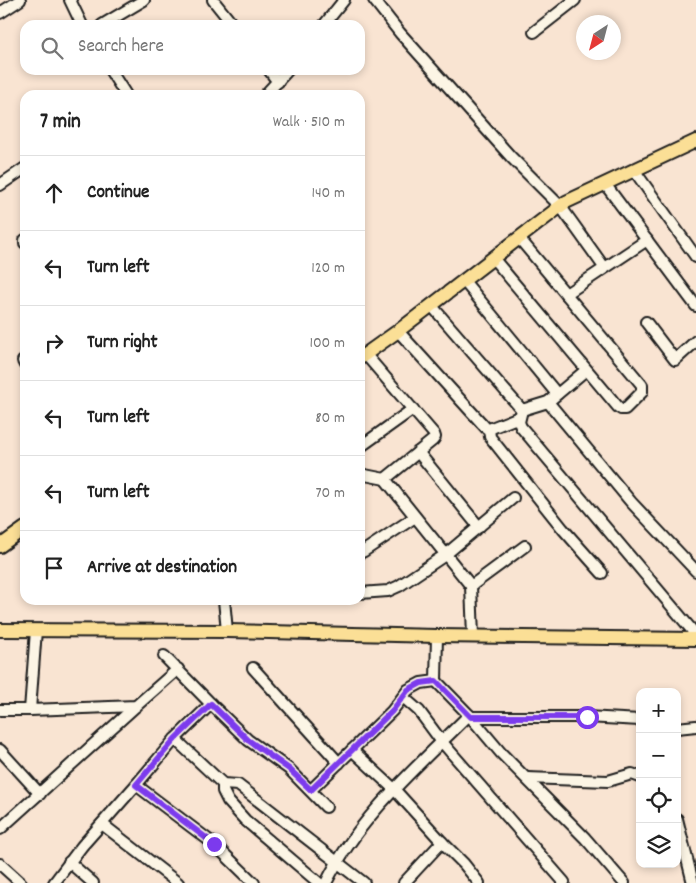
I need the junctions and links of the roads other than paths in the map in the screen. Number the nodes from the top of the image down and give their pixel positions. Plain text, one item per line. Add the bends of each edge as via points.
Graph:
1 (20, 0) edge
2 (70, 0) edge
3 (144, 0) edge
4 (213, 0) edge
5 (344, 0) edge
6 (374, 0) edge
7 (575, 0) edge
8 (0, 12) edge
9 (80, 20) edge
10 (110, 20) edge
11 (229, 20) edge
12 (328, 20) edge
13 (534, 32) dead end
14 (113, 75) edge
15 (273, 75) edge
16 (284, 75) edge
17 (278, 82) junction
18 (123, 90) edge
19 (270, 90) edge
20 (696, 141) edge
21 (634, 170) junction
22 (20, 171) edge
23 (605, 184) junction
24 (0, 185) edge
25 (560, 206) junction
26 (519, 238) junction
27 (647, 240) junction
28 (696, 257) edge
29 (493, 258) junction
30 (604, 267) junction
31 (464, 281) junction
32 (566, 294) junction
33 (431, 305) junction
34 (696, 306) edge
35 (646, 322) dead end
36 (398, 331) junction
37 (696, 341) edge
38 (365, 355) edge
39 (365, 358) edge
40 (586, 370) junction
41 (557, 394) junction
42 (548, 402) junction
43 (413, 409) junction
44 (520, 413) junction
45 (489, 429) junction
46 (365, 443) edge
47 (418, 452) junction
48 (365, 475) edge
49 (385, 479) junction
50 (513, 498) dead end
51 (415, 517) junction
52 (479, 527) junction
53 (20, 531) edge
54 (2, 540) edge
55 (526, 546) dead end
56 (365, 551) edge
57 (445, 555) junction
58 (696, 571) edge
59 (602, 574) dead end
60 (472, 586) junction
61 (365, 593) edge
62 (224, 605) edge
63 (0, 630) edge
64 (36, 630) junction
65 (227, 631) junction
66 (438, 636) junction
67 (473, 636) junction
68 (696, 637) edge
69 (164, 656) dead end
70 (436, 667) junction
71 (253, 668) dead end
72 (178, 670) junction
73 (436, 681) junction
74 (421, 683) junction
75 (403, 697) junction
76 (211, 704) junction
77 (136, 706) junction
78 (0, 710) edge
79 (30, 710) junction
80 (470, 716) junction
81 (636, 720) edge
82 (696, 726) edge
83 (681, 728) edge
84 (175, 739) junction
85 (442, 742) junction
86 (0, 750) edge
87 (352, 750) junction
88 (339, 763) junction
89 (636, 776) edge
90 (526, 778) junction
91 (224, 784) junction
92 (136, 785) junction
93 (394, 789) junction
94 (311, 790) junction
95 (40, 794) junction
96 (326, 807) dead end
97 (678, 823) edge
98 (102, 824) junction
99 (0, 829) edge
100 (442, 842) junction
101 (70, 862) junction
102 (338, 862) junction
103 (2, 869) edge
104 (22, 883) edge
105 (54, 883) edge
106 (93, 883) edge
107 (178, 883) edge
108 (254, 883) edge
109 (319, 883) edge
110 (326, 883) edge
111 (364, 883) edge
112 (404, 883) edge
113 (479, 883) edge
114 (562, 883) edge
115 (624, 883) edge
116 (693, 883) edge

1 - 8 street
2 - 9 street
3 - 10 street
4 - 11 street
5 - 12 street
6 - 25 street via 511,157
7 - 13 street
14 - 18 street
15 - 17 street
16 - 17 street
17 - 19 street
20 - 21 main road
21 - 23 main road
21 - 28 street
22 - 24 street
23 - 25 main road
23 - 27 street
25 - 26 main road
25 - 30 street
26 - 29 main road
26 - 32 street
27 - 30 street
27 - 34 street
29 - 31 main road
29 - 40 street
30 - 32 street
31 - 33 main road
31 - 41 street
32 - 40 street via 642,385 642,392 625,409 621,409
33 - 36 main road
33 - 44 street
35 - 37 street via 675,360
36 - 38 main road
36 - 45 street
39 - 43 street
40 - 41 street
41 - 42 street
42 - 44 street
42 - 58 street via 631,502
43 - 46 street
43 - 47 street via 435,437
44 - 45 street
44 - 68 street via 521,427
45 - 59 street via 490,437
47 - 49 street
47 - 52 street
48 - 49 street
49 - 51 street
50 - 52 street
51 - 56 street
51 - 57 street
52 - 57 street
53 - 54 main road
55 - 60 street
57 - 60 street
57 - 61 street via 399,586 388,591
60 - 67 street
62 - 65 street
63 - 64 main road
64 - 65 main road
64 - 79 street
65 - 66 main road
66 - 67 main road
66 - 70 street
67 - 68 main road
69 - 72 street
70 - 73 street
70 - 74 street
71 - 88 street
72 - 76 street
72 - 77 street
73 - 74 street
73 - 80 street
74 - 75 street
75 - 85 street via 419,711
75 - 87 street
76 - 84 street
76 - 94 street via 248,740 289,769
77 - 79 street
77 - 95 street
78 - 79 street
80 - 81 street
80 - 85 street
80 - 90 street
82 - 83 street
84 - 91 street
84 - 92 street
85 - 93 street
85 - 114 street
86 - 95 street
87 - 88 street
87 - 93 street
88 - 94 street
89 - 90 street via 608,781
90 - 115 street
91 - 102 street via 238,785
91 - 109 street via 223,791 228,801 245,820
92 - 98 street
92 - 108 street via 214,844
93 - 100 street
93 - 102 street via 359,830
94 - 96 street
95 - 99 street
97 - 116 street
98 - 101 street
98 - 107 street
100 - 112 street
100 - 113 street
101 - 105 street
101 - 106 street
102 - 110 street
102 - 111 street
103 - 104 street

